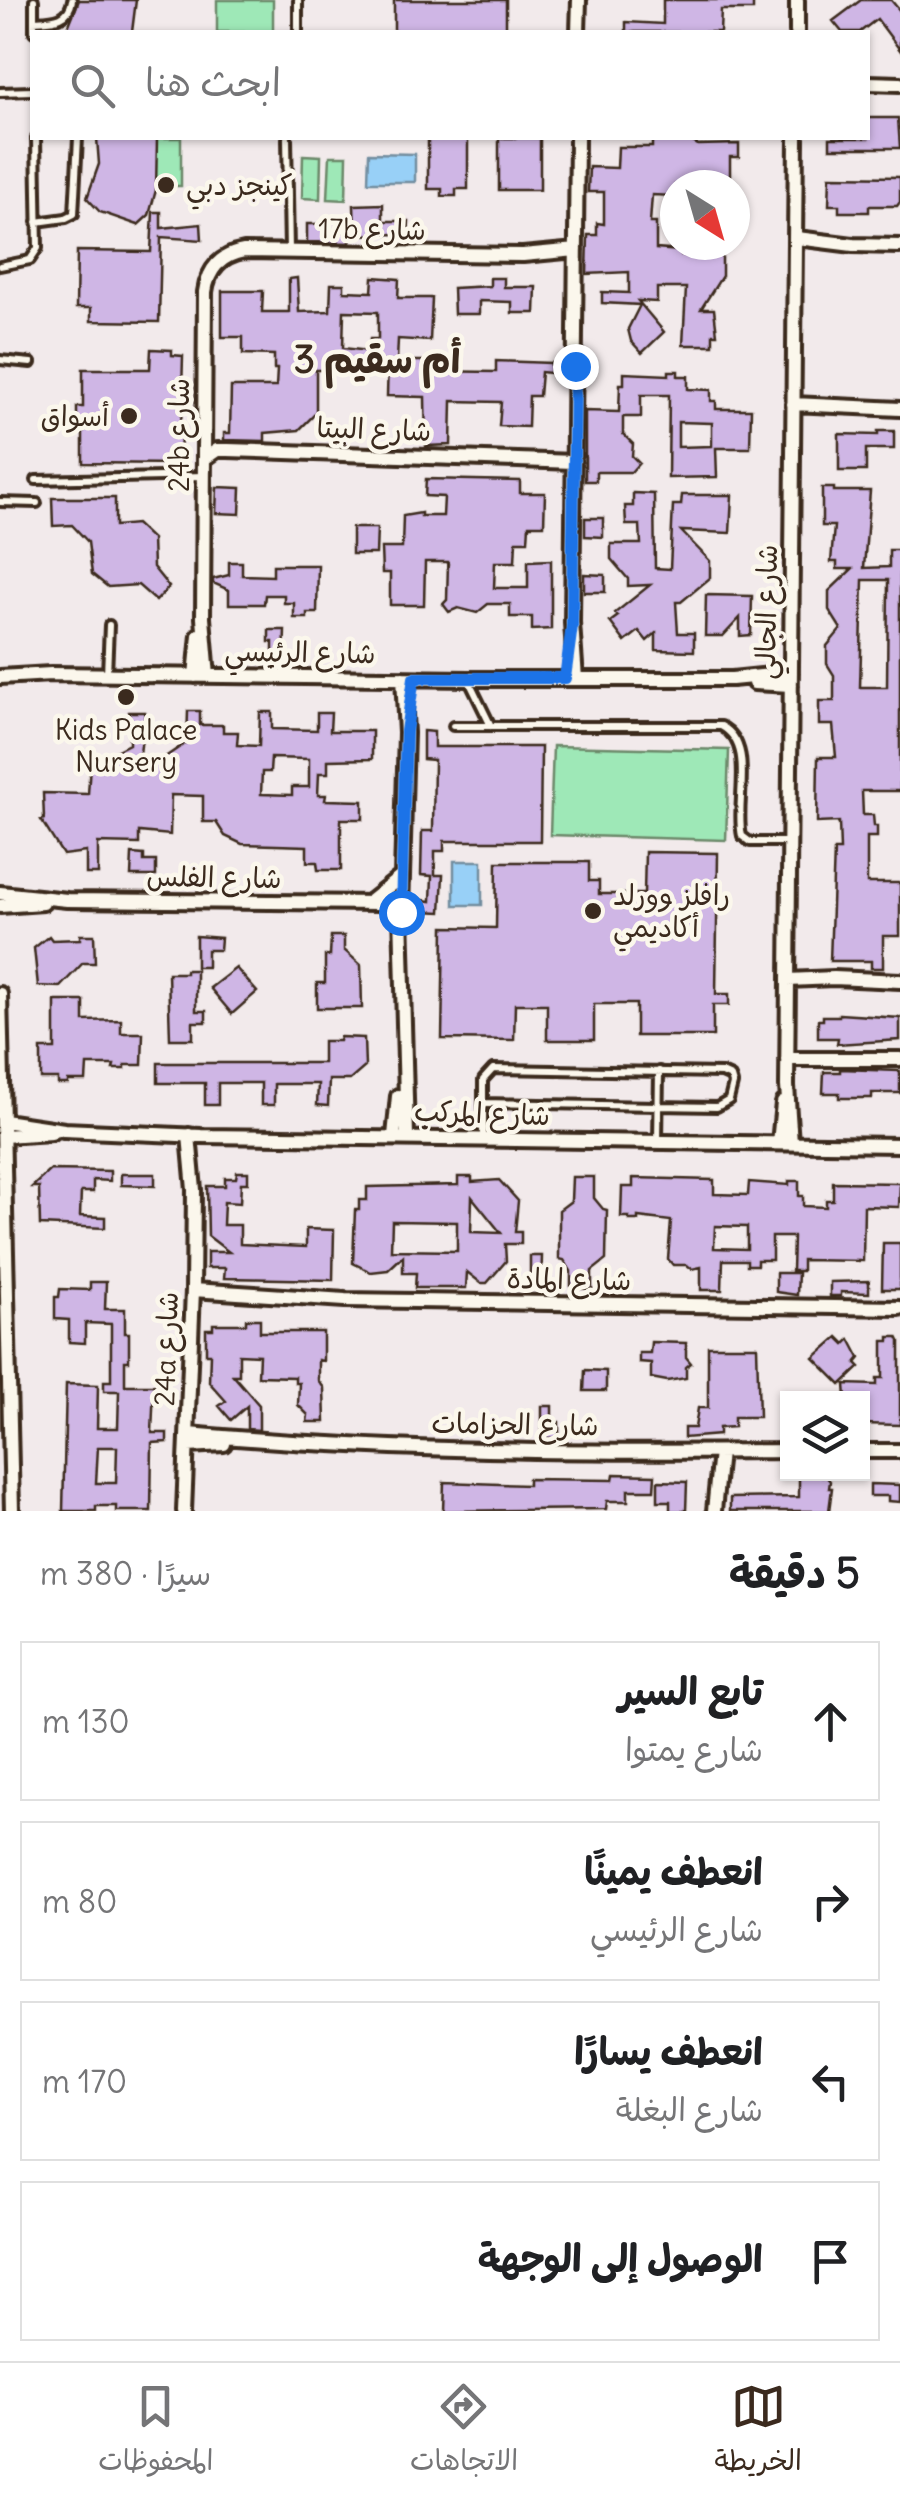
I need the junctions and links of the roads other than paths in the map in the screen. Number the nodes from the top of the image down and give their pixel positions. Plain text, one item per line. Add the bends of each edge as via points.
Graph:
1 (34, 0) edge
2 (72, 0) edge
3 (298, 0) edge
4 (578, 0) edge
5 (797, 0) edge
6 (34, 20) junction
7 (34, 30) edge
8 (298, 30) edge
9 (578, 30) edge
10 (797, 30) edge
11 (870, 83) edge
12 (900, 84) edge
13 (30, 91) edge
14 (0, 92) edge
15 (36, 140) edge
16 (78, 140) edge
17 (287, 140) edge
18 (577, 140) edge
19 (796, 140) edge
20 (37, 222) junction
21 (797, 244) junction
22 (900, 246) edge
23 (289, 253) junction
24 (576, 256) junction
25 (222, 258) joint
26 (0, 266) edge
27 (0, 360) edge
28 (31, 363) dead end
29 (793, 409) junction
30 (900, 409) edge
31 (204, 427) junction
32 (228, 450) junction
33 (574, 457) junction
34 (204, 459) junction
35 (204, 476) junction
36 (36, 480) dead end
37 (0, 502) edge
38 (37, 503) dead end
39 (109, 625) dead end
40 (0, 673) edge
41 (108, 675) junction
42 (201, 676) junction
43 (408, 678) junction
44 (570, 679) junction
45 (791, 679) junction
46 (468, 680) junction
47 (452, 726) dead end
48 (492, 726) junction
49 (789, 842) junction
50 (402, 876) junction
51 (0, 893) edge
52 (60, 900) junction
53 (368, 903) junction
54 (0, 906) edge
55 (401, 912) junction
56 (788, 975) junction
57 (900, 982) edge
58 (0, 994) edge
59 (787, 1059) junction
60 (900, 1059) edge
61 (659, 1072) junction
62 (483, 1103) junction
63 (658, 1106) junction
64 (4, 1128) junction
65 (195, 1136) junction
66 (400, 1136) junction
67 (482, 1139) junction
68 (658, 1143) junction
69 (785, 1143) junction
70 (900, 1144) edge
71 (193, 1295) junction
72 (900, 1308) edge
73 (188, 1440) junction
74 (870, 1451) edge
75 (900, 1451) edge
76 (715, 1452) junction
77 (780, 1452) edge
78 (12, 1511) edge
79 (184, 1511) edge
80 (714, 1511) edge

1 - 6 lane
2 - 6 lane via 60,18
3 - 8 lane
4 - 9 street
5 - 10 street
6 - 7 lane
11 - 12 street
13 - 14 lane
15 - 20 lane
16 - 20 lane via 74,214
17 - 23 lane
18 - 24 street
19 - 21 street, شارع الجالي
20 - 26 lane via 35,254
21 - 22 street
21 - 29 street, شارع الجالي
23 - 24 street, 17b شارع
23 - 25 street, 17b شارع via 244,251
24 - 33 street
25 - 31 street, 24b شارع via 206,284
27 - 28 lane
29 - 30 street
29 - 45 street, شارع الجالي
31 - 32 street
31 - 34 street, 24b شارع
32 - 33 street, شارع البيتا
32 - 34 street, شارع البيتا
33 - 44 street
34 - 35 street, 24b شارع
35 - 36 lane
35 - 42 street, 24b شارع
37 - 38 lane
39 - 41 lane
40 - 41 street, شارع الرئيسي
41 - 42 street, شارع الرئيسي
42 - 43 street, شارع الرئيسي
43 - 46 street, شارع الرئيسي
43 - 50 street
44 - 45 street, شارع الرئيسي
44 - 46 street, شارع الرئيسي
45 - 49 street, شارع الجالي
46 - 48 lane
47 - 48 lane
48 - 49 lane via 720,726 740,746 742,836
49 - 56 street, شارع الجالي
50 - 53 street
50 - 55 street
51 - 52 street, شارع الفلس
52 - 53 street, شارع الفلس
52 - 54 street, شارع الفلس
53 - 55 street, شارع الفلس
55 - 66 street
56 - 57 street
56 - 59 street, شارع الجالي
58 - 64 street
59 - 60 street
59 - 69 street, شارع الجالي
61 - 62 lane via 493,1069 483,1080
61 - 63 lane
61 - 63 lane via 725,1073 733,1084 720,1107
62 - 63 lane
62 - 67 lane
63 - 68 lane
64 - 65 street, شارع المركب
64 - 78 street
65 - 66 street, شارع المركب
65 - 71 street, 24a شارع
66 - 67 street, شارع المركب
67 - 68 street, شارع المركب
68 - 69 street, شارع المركب
69 - 70 street, شارع المركب
71 - 72 street, شارع المادة
71 - 73 street, 24a شارع
73 - 76 street, شارع الحزامات
73 - 79 street, 24a شارع
74 - 75 street
76 - 77 street, شارع الحزامات
76 - 80 street

